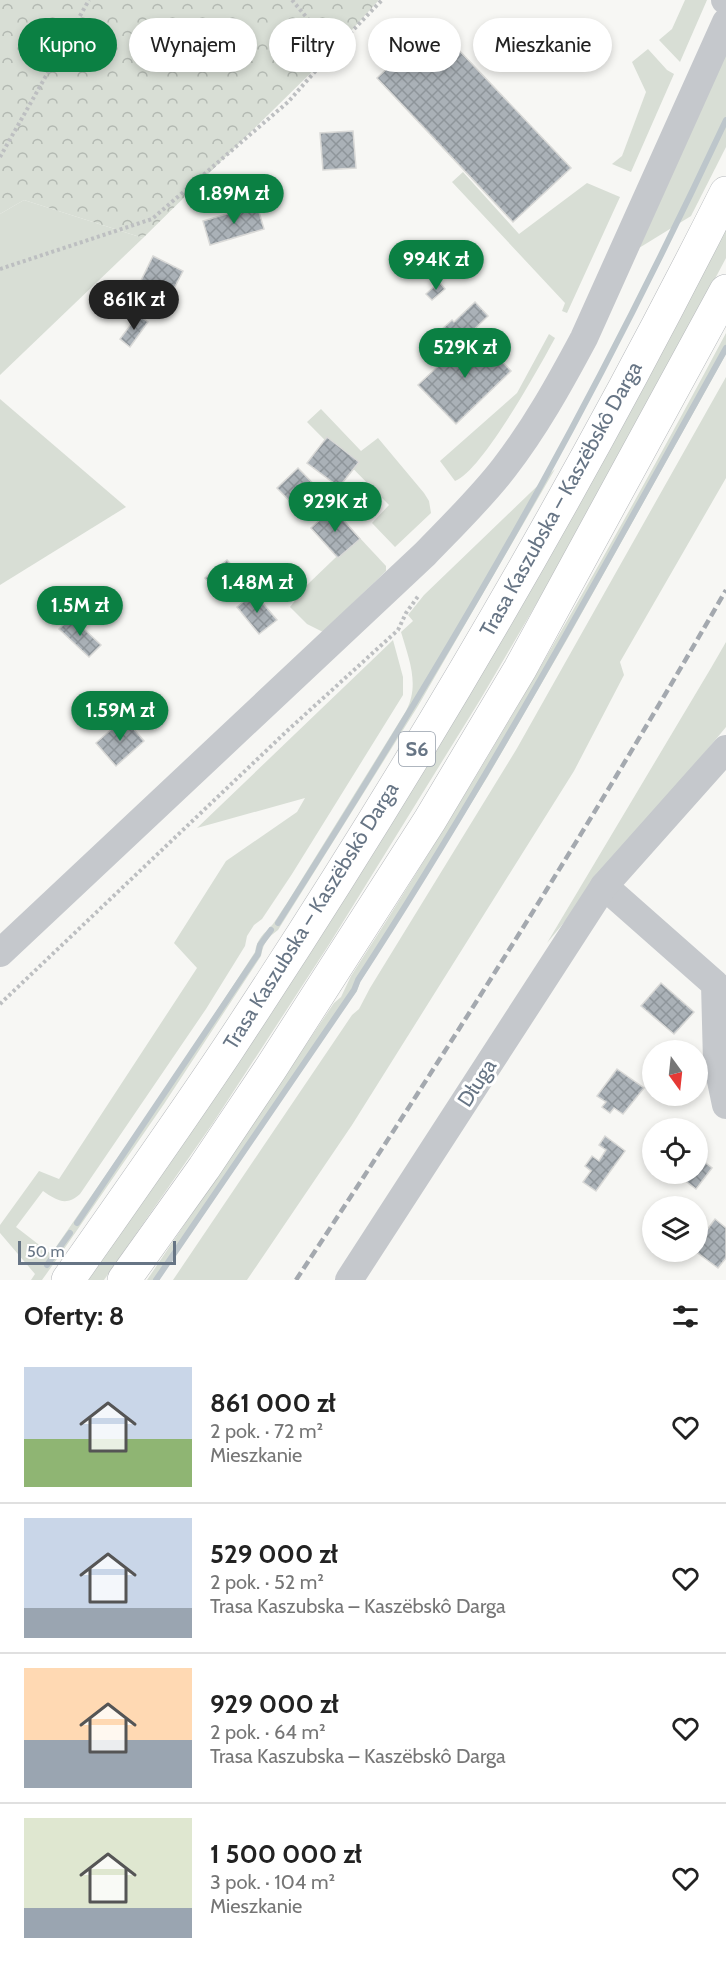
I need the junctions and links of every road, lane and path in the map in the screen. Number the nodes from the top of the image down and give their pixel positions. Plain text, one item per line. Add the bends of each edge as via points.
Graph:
1 (89, 0) edge
2 (292, 0) edge
3 (382, 0) edge
4 (307, 18) edge
5 (726, 22) edge
6 (356, 27) edge
7 (315, 72) edge
8 (0, 157) edge
9 (726, 194) edge
10 (0, 269) edge
11 (726, 291) edge
12 (421, 593) dead end
13 (726, 749) edge
14 (604, 886) junction
15 (0, 953) edge
16 (0, 1004) edge
17 (726, 1106) edge
18 (68, 1280) edge
19 (123, 1280) edge
20 (349, 1280) edge

1 - 8 path
2 - 4 path
3 - 6 path
5 - 15 street via 584,338 530,433 489,486 418,560
7 - 10 path via 288,102 152,219
9 - 18 highway, Trasa Kaszubska – Kaszëbskô Darga / S6 via 584,463 384,803 228,1048
11 - 19 highway, S6 via 520,669 436,810 271,1068
12 - 16 path via 398,630
13 - 14 street, Długa
14 - 17 street via 715,984 717,1062
14 - 20 street, Długa

